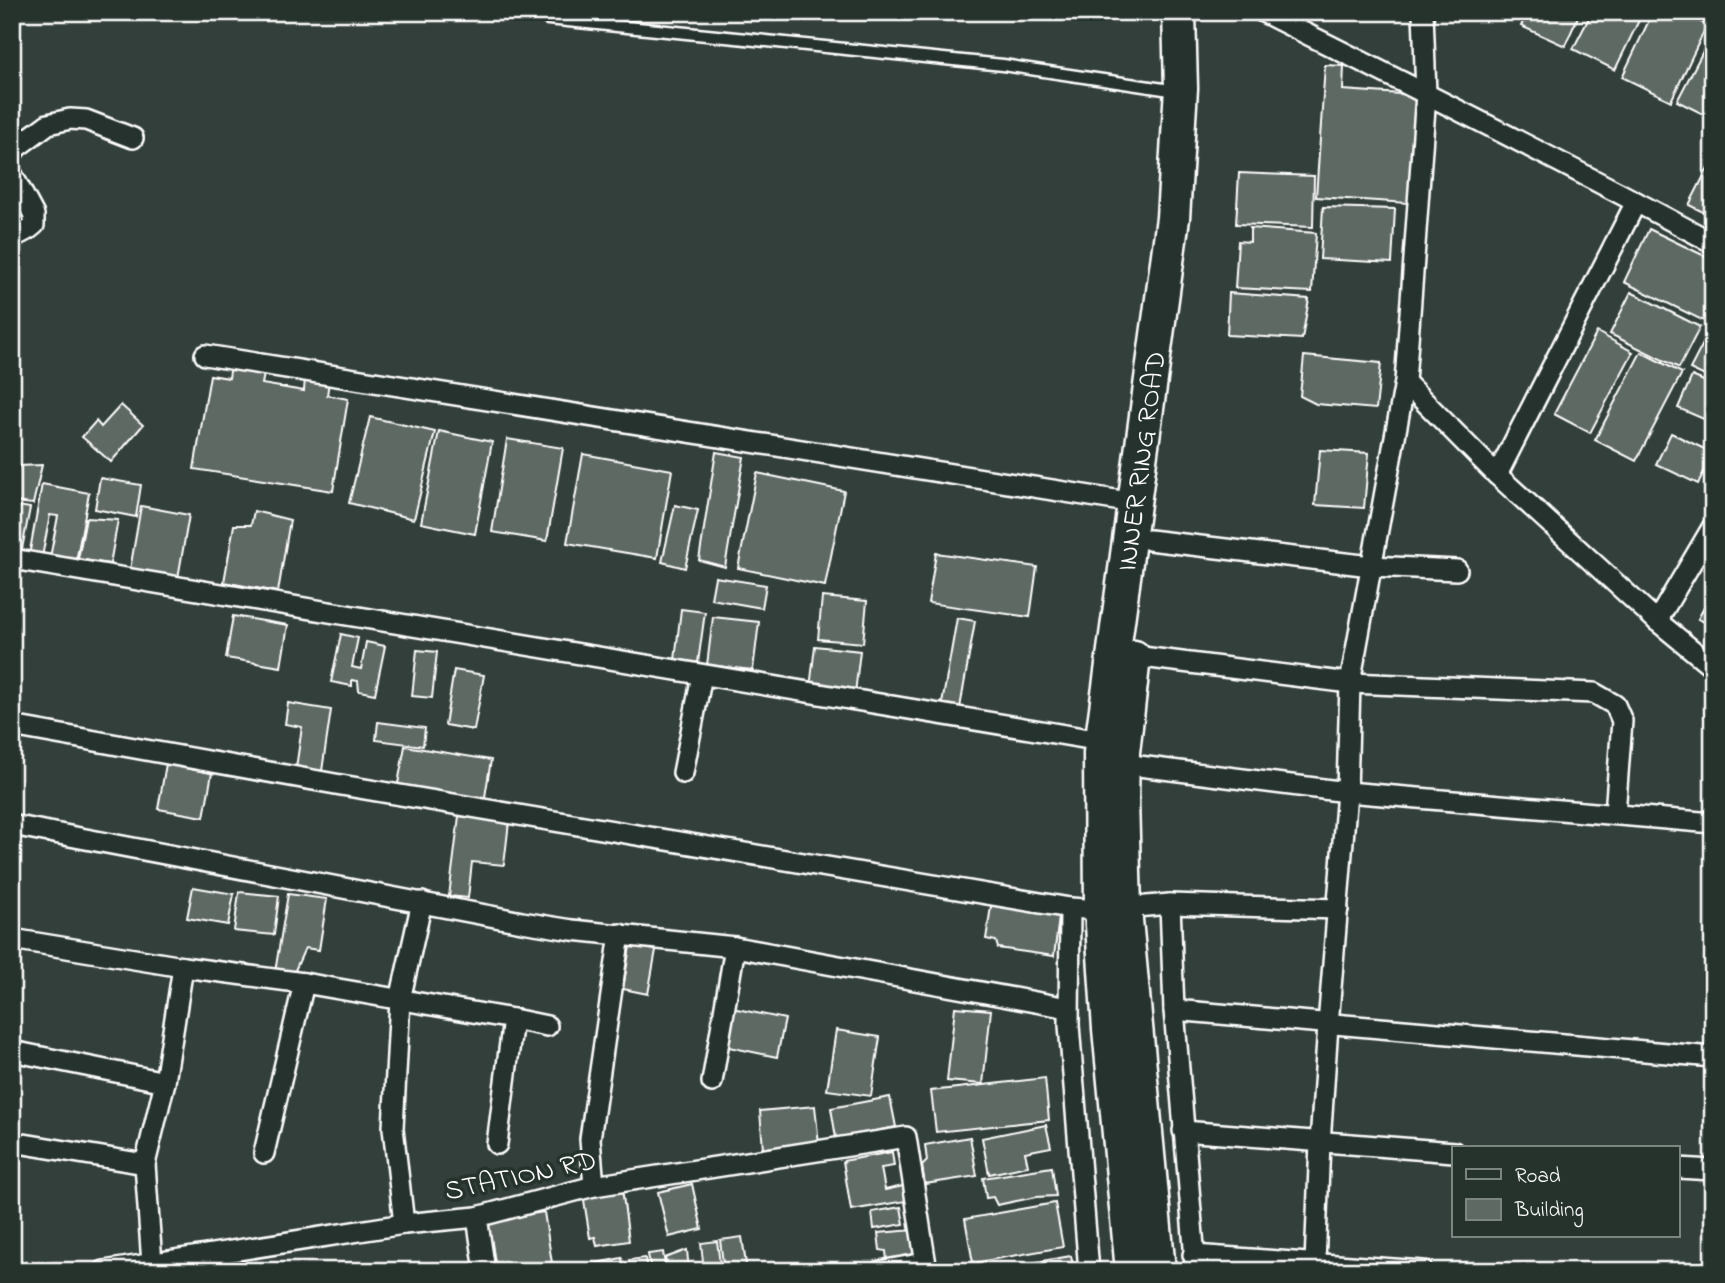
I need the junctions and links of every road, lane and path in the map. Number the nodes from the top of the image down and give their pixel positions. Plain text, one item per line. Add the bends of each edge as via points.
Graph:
1 (536, 12) edge
2 (1180, 12) edge
3 (1198, 12) edge
4 (1263, 12) edge
5 (1423, 12) edge
6 (1181, 92) junction
7 (1426, 94) junction
8 (133, 138) dead end
9 (12, 154) edge
10 (12, 174) edge
11 (1636, 202) junction
12 (12, 238) edge
13 (1713, 243) edge
14 (205, 355) dead end
15 (1405, 382) junction
16 (1497, 475) junction
17 (1134, 503) junction
18 (1713, 526) edge
19 (1149, 540) junction
20 (12, 559) edge
21 (1371, 566) junction
22 (1457, 570) dead end
23 (1657, 621) junction
24 (1134, 656) junction
25 (1713, 667) edge
26 (702, 675) junction
27 (1350, 683) junction
28 (12, 726) edge
29 (1101, 741) junction
30 (1123, 764) junction
31 (683, 773) dead end
32 (1348, 792) junction
33 (1615, 814) junction
34 (1713, 823) edge
35 (12, 825) edge
36 (422, 902) junction
37 (1170, 904) junction
38 (1070, 908) junction
39 (1113, 909) junction
40 (1338, 909) junction
41 (620, 934) junction
42 (12, 939) edge
43 (735, 947) junction
44 (183, 967) junction
45 (303, 983) junction
46 (400, 1000) junction
47 (1068, 1008) junction
48 (1174, 1010) junction
49 (513, 1019) junction
50 (1328, 1025) junction
51 (547, 1026) dead end
52 (12, 1051) edge
53 (1713, 1056) edge
54 (165, 1082) junction
55 (712, 1082) dead end
56 (1183, 1131) junction
57 (12, 1142) edge
58 (1320, 1143) junction
59 (497, 1144) dead end
60 (1452, 1152) edge
61 (264, 1153) dead end
62 (145, 1164) junction
63 (1680, 1168) edge
64 (1713, 1170) edge
65 (594, 1186) junction
66 (477, 1217) junction
67 (404, 1224) junction
68 (1195, 1263) edge
69 (1315, 1263) junction
70 (152, 1264) junction
71 (926, 1267) edge
72 (104, 1271) edge
73 (485, 1271) edge
74 (880, 1271) edge
75 (1089, 1271) edge
76 (1132, 1271) edge
77 (1158, 1271) edge
78 (1423, 1271) edge

1 - 6 lane via 548,19 1003,65
2 - 6 main road, INNER RING ROAD
3 - 19 main road, INNER RING ROAD via 1198,163
4 - 7 street
5 - 7 street
6 - 17 main road, INNER RING ROAD via 1173,218
7 - 11 street
7 - 15 street
8 - 9 street via 86,120 70,120 48,124
10 - 12 street via 34,215 34,225
11 - 13 street
11 - 16 street
14 - 17 street
15 - 16 street
15 - 21 street
16 - 23 street
17 - 29 main road, INNER RING ROAD
18 - 23 street
19 - 21 street
19 - 24 main road, INNER RING ROAD
20 - 26 street
21 - 22 street
21 - 27 street
23 - 25 street
24 - 27 street
24 - 30 main road, INNER RING ROAD
26 - 29 street
26 - 31 street
27 - 32 street
27 - 33 street via 1594,693 1615,705 1622,722
28 - 38 street
29 - 39 main road, INNER RING ROAD
30 - 32 street
30 - 39 main road, INNER RING ROAD
32 - 33 street
32 - 40 street
33 - 34 street
35 - 36 street
36 - 41 street via 522,922
36 - 46 street
37 - 39 street
37 - 40 street
37 - 48 street
38 - 39 street
38 - 47 street
39 - 76 main road via 1109,1029
39 - 77 main road
40 - 50 street
41 - 43 street
41 - 65 street via 590,1139
42 - 44 street
43 - 47 street
43 - 55 street
44 - 45 street
44 - 54 street
45 - 46 street
45 - 61 street
46 - 49 street
46 - 67 street via 393,1128
47 - 75 street
48 - 50 street
48 - 56 street
49 - 51 street
49 - 59 street
50 - 53 street
50 - 58 street
52 - 54 street
54 - 62 street
56 - 58 street
56 - 68 street
57 - 62 street
58 - 60 street
58 - 69 street
62 - 70 street
63 - 64 street
65 - 66 street, STATION RD
65 - 71 street, STATION RD via 906,1137
66 - 67 street, STATION RD
66 - 73 street
67 - 70 street, STATION RD
68 - 69 street
69 - 78 street
70 - 72 street, STATION RD
71 - 74 street

